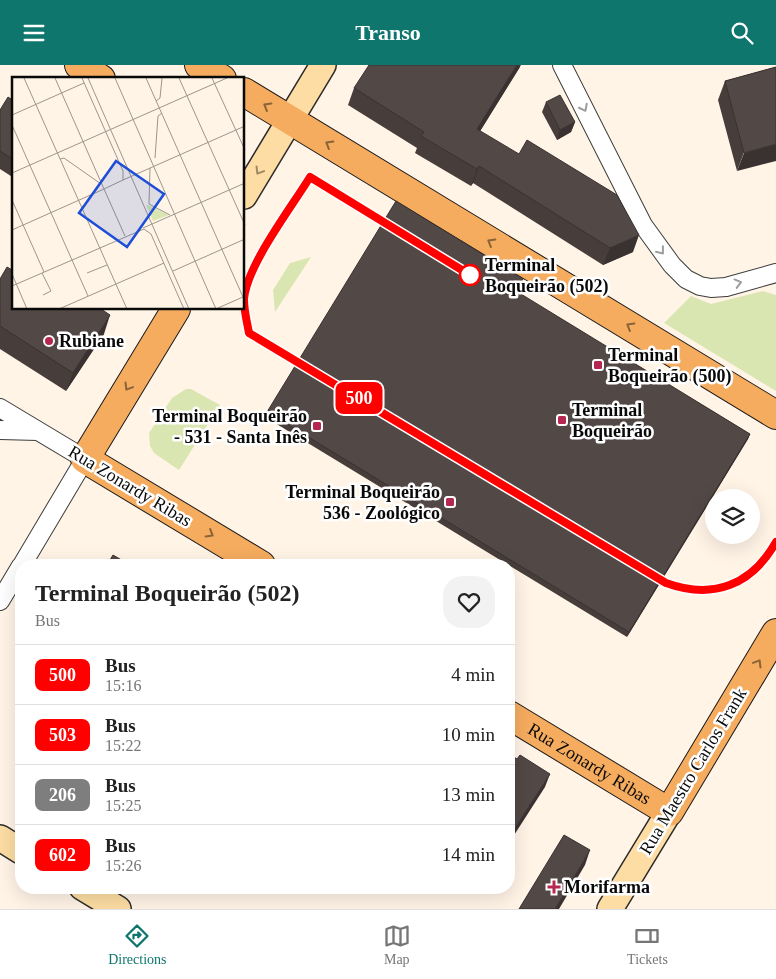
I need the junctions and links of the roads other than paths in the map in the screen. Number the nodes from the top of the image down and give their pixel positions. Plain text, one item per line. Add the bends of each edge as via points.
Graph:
1 (79, 65) edge
2 (199, 65) edge
3 (323, 65) edge
4 (562, 65) edge
5 (99, 77) edge
6 (219, 77) edge
7 (245, 93) edge
8 (290, 120) junction
9 (245, 194) edge
10 (776, 273) edge
11 (175, 310) edge
12 (0, 407) edge
13 (776, 415) edge
14 (0, 430) edge
15 (38, 431) junction
16 (85, 459) junction
17 (25, 559) edge
18 (251, 559) edge
19 (15, 575) edge
20 (0, 601) edge
21 (776, 633) edge
22 (515, 719) edge
23 (669, 812) junction
24 (0, 838) edge
25 (15, 847) edge
26 (93, 894) edge
27 (118, 909) edge
28 (610, 909) edge

1 - 5 main road
2 - 6 main road
3 - 8 street
4 -> 10 street via 653,240 686,279 711,288
8 -> 7 main road
8 -> 9 street
13 -> 8 main road
11 -> 16 main road
12 - 15 street, Rua Zonardy Ribas
14 - 15 street
15 - 16 street, Rua Zonardy Ribas
16 - 17 street
16 -> 18 main road, Rua Zonardy Ribas
19 - 20 street
23 -> 21 main road, Rua Maestro Carlos Frank
22 - 23 main road, Rua Zonardy Ribas
23 - 28 street, Rua Maestro Carlos Frank
24 - 25 street
26 - 27 street

